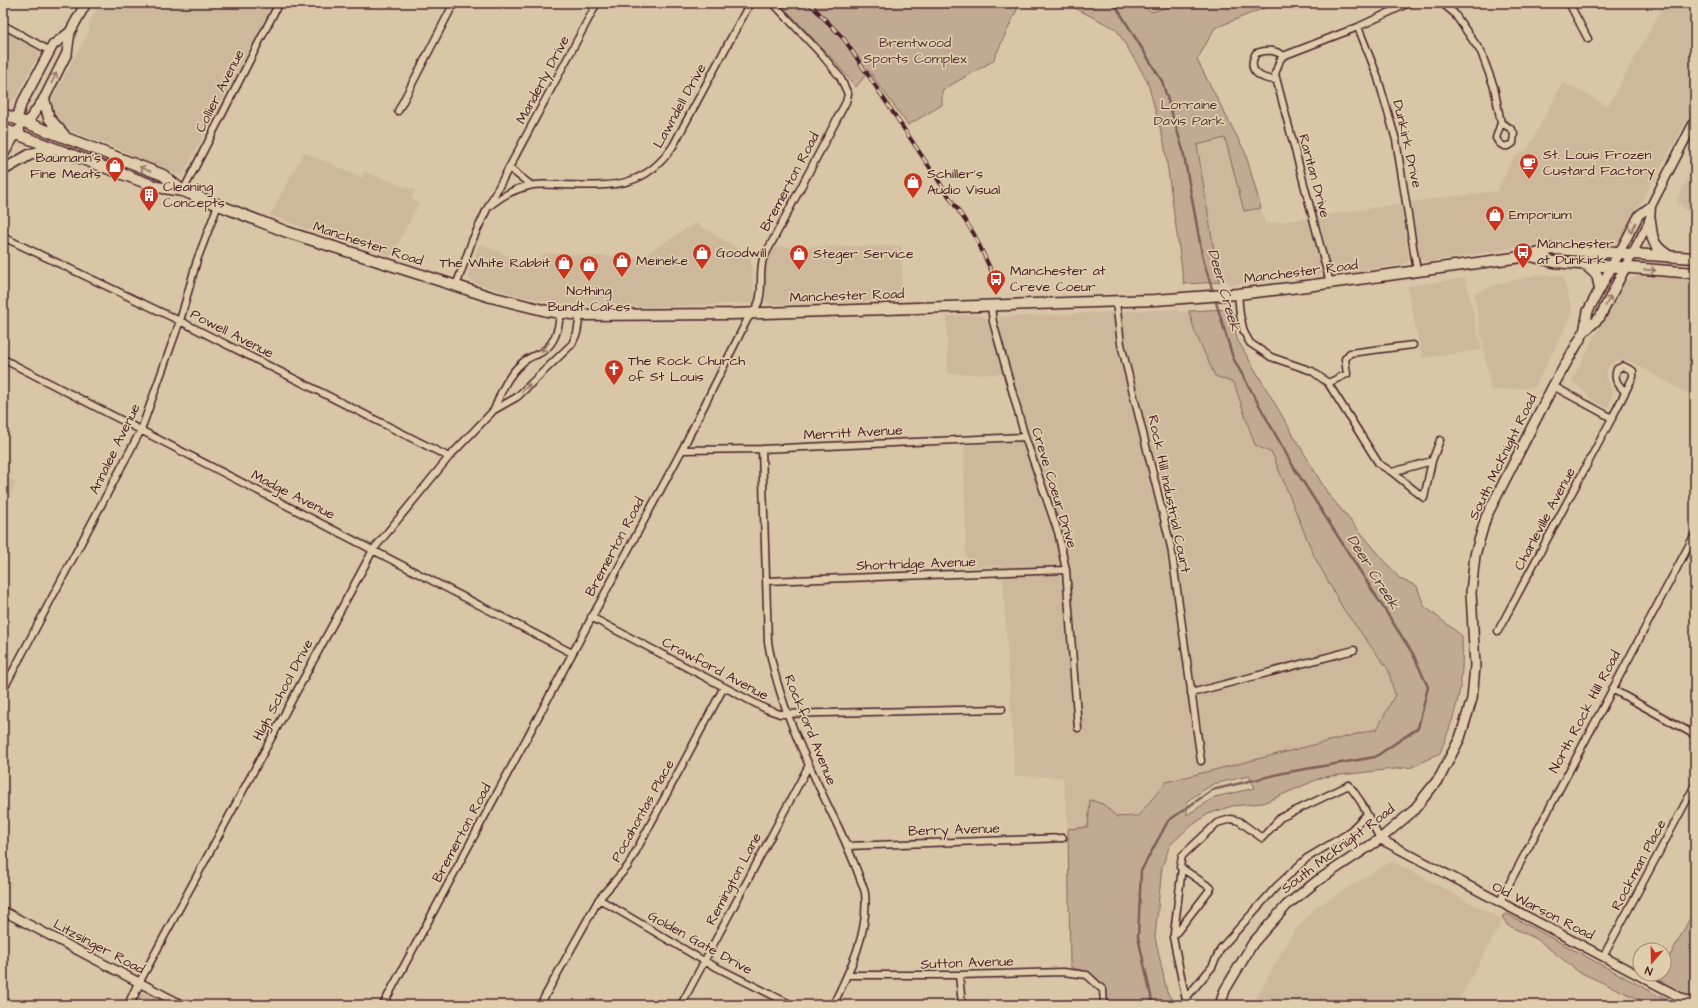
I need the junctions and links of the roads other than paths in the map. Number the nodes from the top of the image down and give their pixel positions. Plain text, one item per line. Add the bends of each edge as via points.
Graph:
1 (86, 3) edge
2 (279, 3) edge
3 (454, 3) edge
4 (597, 3) edge
5 (750, 3) edge
6 (773, 3) edge
7 (1409, 3) edge
8 (1442, 3) edge
9 (1569, 3) edge
10 (3, 25) edge
11 (1358, 26) junction
12 (70, 32) junction
13 (1588, 39) dead end
14 (50, 51) junction
15 (1283, 56) junction
16 (1275, 77) junction
17 (44, 98) junction
18 (398, 111) dead end
19 (3, 114) edge
20 (1695, 120) edge
21 (22, 121) junction
22 (1501, 124) dead end
23 (3, 129) edge
24 (15, 134) junction
25 (67, 138) junction
26 (55, 149) junction
27 (3, 154) edge
28 (509, 168) junction
29 (3, 170) edge
30 (531, 185) junction
31 (183, 191) junction
32 (218, 205) junction
33 (1651, 206) junction
34 (488, 207) junction
35 (1650, 220) junction
36 (3, 237) edge
37 (1619, 253) junction
38 (1632, 254) junction
39 (1529, 256) junction
40 (1670, 257) junction
41 (1695, 258) edge
42 (1586, 265) junction
43 (1612, 267) junction
44 (1626, 268) junction
45 (1418, 271) junction
46 (1695, 273) edge
47 (1330, 283) junction
48 (456, 286) junction
49 (1600, 288) junction
50 (1233, 295) junction
51 (1116, 302) junction
52 (991, 306) junction
53 (560, 313) junction
54 (752, 313) junction
55 (580, 315) junction
56 (180, 321) junction
57 (1584, 332) junction
58 (1413, 345) dead end
59 (3, 359) edge
60 (1328, 383) junction
61 (1553, 386) junction
62 (1625, 392) dead end
63 (494, 410) junction
64 (1612, 418) junction
65 (140, 430) junction
66 (1024, 437) junction
67 (1440, 440) dead end
68 (762, 449) junction
69 (682, 450) junction
70 (449, 457) junction
71 (1432, 461) junction
72 (1392, 472) junction
73 (1695, 534) edge
74 (373, 550) junction
75 (1066, 570) junction
76 (766, 581) junction
77 (591, 617) junction
78 (1498, 632) dead end
79 (1354, 650) dead end
80 (572, 653) junction
81 (724, 687) junction
82 (1612, 689) junction
83 (3, 690) edge
84 (1191, 693) junction
85 (1002, 709) dead end
86 (789, 715) junction
87 (1078, 728) dead end
88 (1695, 735) edge
89 (1201, 761) dead end
90 (809, 765) junction
91 (1695, 784) edge
92 (1367, 814) junction
93 (1063, 838) dead end
94 (1380, 839) junction
95 (847, 846) junction
96 (1182, 868) junction
97 (599, 899) junction
98 (1499, 903) junction
99 (3, 911) edge
100 (1174, 935) junction
101 (1604, 957) junction
102 (704, 962) junction
103 (848, 975) junction
104 (959, 975) junction
105 (140, 983) junction
106 (1187, 1002) edge
107 (129, 1005) edge
108 (182, 1005) edge
109 (383, 1005) edge
110 (540, 1005) edge
111 (681, 1005) edge
112 (792, 1005) edge
113 (833, 1005) edge
114 (962, 1005) edge
115 (1104, 1005) edge
116 (1220, 1005) edge
117 (1695, 1005) edge

1 - 12 main road
2 - 31 street, Collier Avenue
3 - 18 street
4 - 28 street, Manderly Drive
5 - 30 street, Lawndell Drive via 673,146 656,168 635,179 607,186
6 - 54 street, Bremerton Road via 822,55 840,77 848,94 764,259 760,273 759,300
7 - 11 street
8 - 22 street via 1454,13 1481,52 1494,87
9 - 13 street
10 - 14 street
11 - 15 street
11 - 45 street, Dunkirk Drive via 1377,75 1396,140
12 - 14 main road via 53,45
17 -> 12 main road via 67,53
14 - 21 main road via 21,105
15 - 16 street
15 - 16 street via 1270,50 1256,53 1252,60 1256,74 1266,80
16 - 47 street, Raritan Drive
17 - 21 main road
17 - 25 main road via 49,118
19 - 21 main road, Manchester Road
20 - 33 street
21 - 24 main road
21 - 25 main road, Manchester Road
23 - 24 main road, Manchester Road
24 - 26 main road, Manchester Road
24 - 27 main road
31 -> 25 main road, Manchester Road via 163,175
26 - 29 main road via 31,154
26 - 31 main road, Manchester Road via 157,188
28 - 30 street
28 - 34 street, Manderly Drive
30 - 34 street, Lawndell Drive via 512,191
31 - 32 main road, Manchester Road
32 - 48 main road, Manchester Road via 283,230
32 - 56 street, Annalee Avenue via 197,260
33 - 35 street
33 -> 37 street via 1639,215
34 - 48 street, Manderly Drive via 472,241
35 - 38 street
35 - 40 main road via 1652,240
36 - 56 street, Powell Avenue
37 - 38 main road, Manchester Road
37 - 39 main road, Manchester Road via 1553,249
37 - 43 main road, South McKnight Road
38 - 40 main road, Manchester Road
38 - 44 main road, South McKnight Road
39 - 42 main road, Manchester Road via 1554,262
39 - 45 main road, Manchester Road
40 - 41 main road, Manchester Road
42 - 43 main road, Manchester Road
42 - 49 main road via 1597,275
43 - 44 main road, Manchester Road
43 - 49 main road, South McKnight Road
44 -> 46 main road, Manchester Road
57 -> 44 main road, South McKnight Road via 1600,316
45 - 47 main road, Manchester Road
47 - 50 main road, Manchester Road
48 - 53 main road, Manchester Road via 523,306
49 - 57 main road, South McKnight Road via 1588,311
50 - 51 main road, Manchester Road
50 - 60 street via 1250,343 1272,357 1312,371
51 - 52 main road, Manchester Road
51 - 84 street, Rock Hill Industrial Court via 1121,344 1171,547
52 - 54 main road, Manchester Road
52 - 66 street, Creve Coeur Drive
53 - 55 main road, Manchester Road
53 -> 63 street, High School Drive via 559,329 554,339 542,352 527,358 511,373
54 - 55 main road, Manchester Road
54 - 69 street, Bremerton Road
63 -> 55 street, High School Drive via 517,397 572,344
56 - 65 street, Annalee Avenue
56 - 70 street, Powell Avenue
57 - 61 main road, South McKnight Road
58 - 60 street via 1350,353 1345,359 1347,374
59 - 65 street, Madge Avenue
60 - 72 street via 1379,464
61 - 64 street
61 - 94 main road, South McKnight Road via 1486,517 1475,555 1471,592 1476,666 1472,699 1460,738 1440,777 1413,810
62 - 64 street, Charleville Avenue
63 - 70 street, High School Drive
64 - 78 street, Charleville Avenue
65 - 74 street, Madge Avenue
65 - 83 street, Annalee Avenue
66 - 68 street, Merritt Avenue
66 - 75 street, Creve Coeur Drive via 1058,532
67 - 71 street
68 - 69 street, Merritt Avenue
68 - 76 street, Rockford Avenue
69 - 77 street, Bremerton Road
70 - 74 street, High School Drive
71 - 72 street
71 - 72 street via 1424,498
73 - 82 street, North Rock Hill Road
74 - 80 street, Madge Avenue
74 - 105 street, High School Drive
75 - 76 street, Shortridge Avenue
75 - 87 street, Creve Coeur Drive
76 - 86 street, Rockford Avenue via 771,662
77 - 80 street, Bremerton Road
77 - 81 street, Crawford Avenue
79 - 84 street
80 - 109 street, Bremerton Road
81 - 86 street, Crawford Avenue via 766,709
81 - 97 street, Pocahontas Place via 628,866
82 - 88 street
82 - 98 street, North Rock Hill Road
84 - 89 street, Rock Hill Industrial Court
85 - 86 street, Crawford Avenue
86 - 90 street, Rockford Avenue
90 - 95 street, Rockford Avenue
90 - 102 street, Remington Lane
91 - 101 street, Rockman Place
92 - 94 street
92 - 96 street via 1349,785 1280,818 1262,838 1238,821 1231,819 1217,823 1182,856
92 - 106 street via 1347,834 1307,858 1276,887 1221,948 1212,967
93 - 95 street, Berry Avenue
94 - 98 street, Old Warson Road
94 - 116 main road, South McKnight Road via 1317,881 1287,905 1253,944 1225,990
95 - 103 street, Rockford Avenue via 864,892 865,912 863,932
96 - 100 street
96 - 100 street via 1211,888
97 - 102 street, Golden Gate Drive
97 - 110 street, Pocahontas Place
98 - 101 street, Old Warson Road
99 - 105 street, Litzsinger Road
100 - 106 street
101 - 117 street, Old Warson Road
102 - 111 street, Remington Lane
102 - 112 street, Golden Gate Drive
103 - 104 street, Sutton Avenue
103 - 113 street, Rockford Avenue
104 - 114 street
104 - 115 street, Sutton Avenue via 1063,972 1087,975 1103,990
105 - 107 street, High School Drive
105 - 108 street, Litzsinger Road

